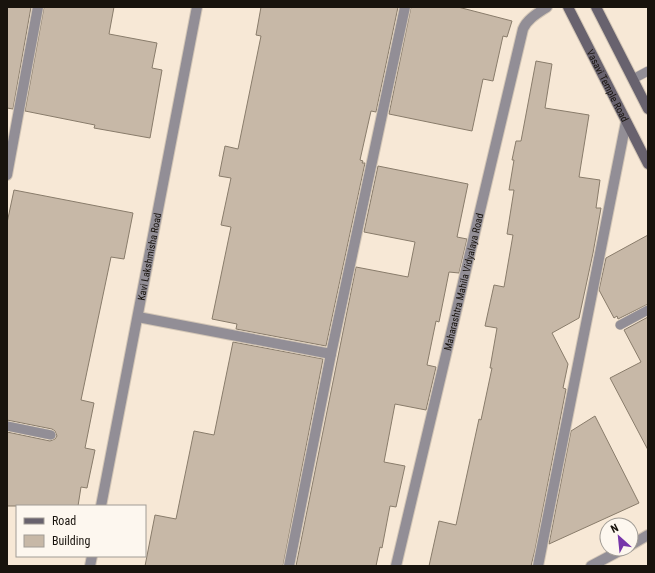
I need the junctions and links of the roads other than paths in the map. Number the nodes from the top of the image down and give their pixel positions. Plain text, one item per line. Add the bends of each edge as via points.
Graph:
1 (38, 7) edge
2 (197, 7) edge
3 (405, 7) edge
4 (547, 7) edge
5 (568, 7) edge
6 (596, 7) edge
7 (648, 71) edge
8 (633, 79) junction
9 (648, 109) edge
10 (626, 122) junction
11 (648, 164) edge
12 (7, 175) edge
13 (648, 310) edge
14 (138, 317) junction
15 (620, 325) dead end
16 (331, 354) junction
17 (7, 426) edge
18 (51, 435) dead end
19 (101, 505) edge
20 (607, 557) edge
21 (289, 566) edge
22 (396, 566) edge
23 (538, 566) edge
24 (590, 566) edge

1 - 12 street
2 - 14 street, Kavi Lakshmisha Road
3 - 16 street
4 - 22 street, Maharashtra Mahila Vidyalaya Road via 528,21 523,29
5 - 10 main road, Vasavi Temple Road
6 - 8 main road
7 - 8 lane
8 - 9 main road
10 - 11 main road, Vasavi Temple Road
10 - 23 street
13 - 15 lane
14 - 16 street
14 - 19 street, Kavi Lakshmisha Road
16 - 21 street
17 - 18 lane
20 - 24 street

